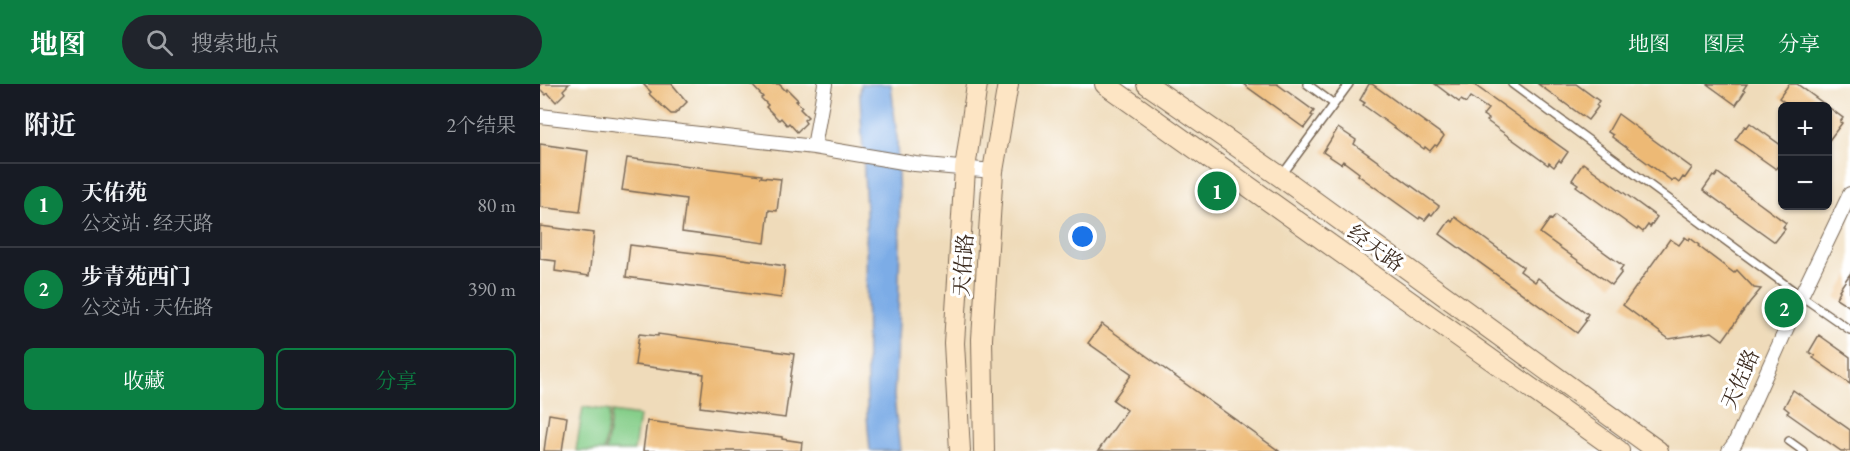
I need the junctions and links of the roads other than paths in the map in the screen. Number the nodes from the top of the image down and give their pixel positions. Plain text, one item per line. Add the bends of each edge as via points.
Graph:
1 (825, 84) edge
2 (977, 84) edge
3 (1008, 84) edge
4 (1105, 84) edge
5 (1147, 84) edge
6 (1306, 84) edge
7 (1349, 84) edge
8 (1512, 84) edge
9 (1334, 104) junction
10 (540, 116) edge
11 (814, 147) junction
12 (966, 169) junction
13 (993, 171) junction
14 (1281, 177) junction
15 (1850, 194) edge
16 (1801, 296) junction
17 (1850, 330) edge
18 (1789, 441) dead end
19 (960, 451) edge
20 (984, 451) edge
21 (1619, 451) edge
22 (1658, 451) edge
23 (1729, 451) edge
24 (1803, 451) edge

1 - 11 street
2 - 12 main road, 天佑路
3 - 13 main road, 天佑路
4 - 21 main road, 经天路
5 - 14 main road, 经天路
6 - 9 lane
7 - 9 lane
8 - 16 lane
9 - 14 lane
10 - 11 street
11 - 12 street
12 - 13 street
12 - 19 main road, 天佑路 via 954,343
13 - 20 main road, 天佑路 via 982,339
14 - 22 main road, 经天路
15 - 16 street, 天佐路
16 - 17 lane
16 - 23 street, 天佐路
18 - 24 lane

